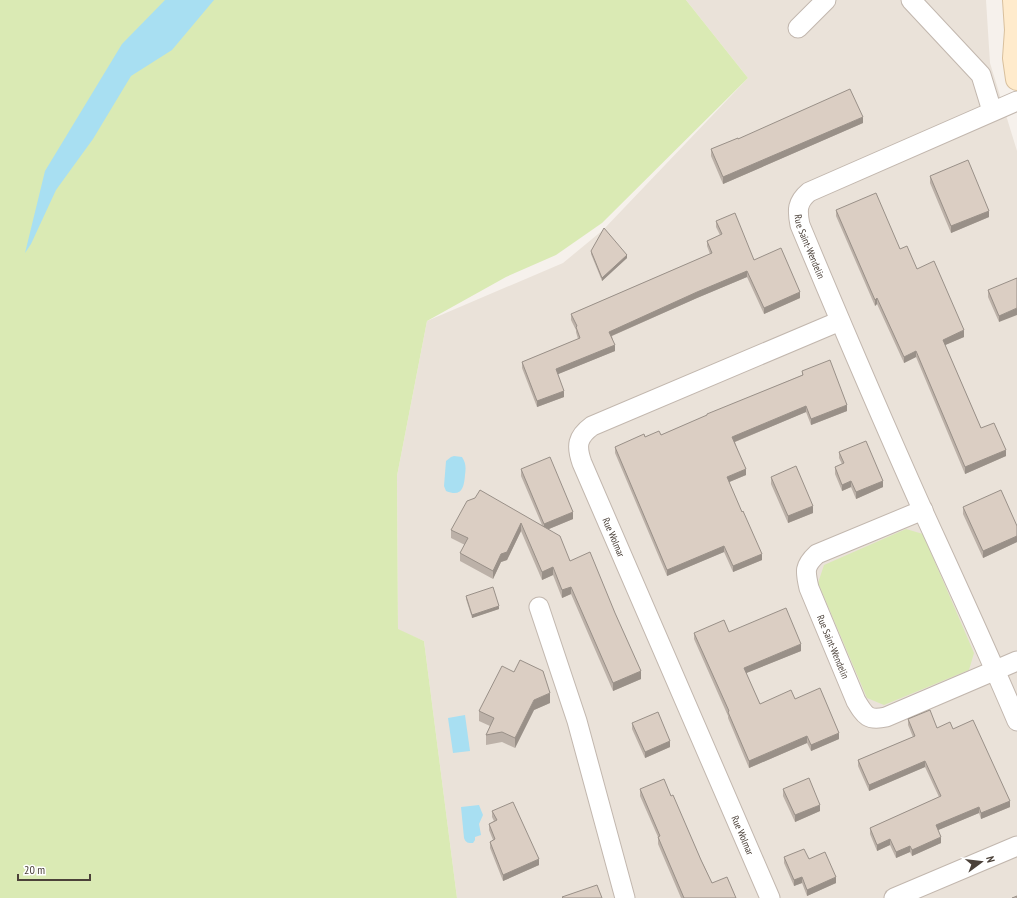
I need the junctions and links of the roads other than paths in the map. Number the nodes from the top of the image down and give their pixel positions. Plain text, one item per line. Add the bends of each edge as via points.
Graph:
1 (826, 0) edge
2 (911, 0) edge
3 (999, 0) edge
4 (1014, 0) edge
5 (798, 28) dead end
6 (1016, 69) edge
7 (1017, 101) edge
8 (992, 111) junction
9 (840, 322) junction
10 (923, 510) junction
11 (539, 607) dead end
12 (1017, 661) edge
13 (996, 671) junction
14 (1017, 721) edge
15 (1017, 846) edge
16 (625, 898) edge
17 (770, 898) edge
18 (894, 898) edge

1 - 5 street
2 - 8 street via 981,75
3 - 6 street via 1003,27
4 - 6 street
7 - 8 street, Rue Saint-Wendelin
8 - 9 street, Rue Saint-Wendelin via 809,192 803,197 799,204 800,225
9 - 10 street, Rue Saint-Wendelin
9 - 17 street, Rue Wolmar via 592,426 581,436 578,445 582,463
10 - 13 street, Rue Saint-Wendelin
10 - 13 street, Rue Saint-Wendelin via 818,554 806,567 809,588 856,701 863,713 869,718 877,719 895,714
11 - 16 street via 577,721
12 - 13 street, Rue Saint-Wendelin
13 - 14 street, Rue Saint-Wendelin
15 - 18 street

